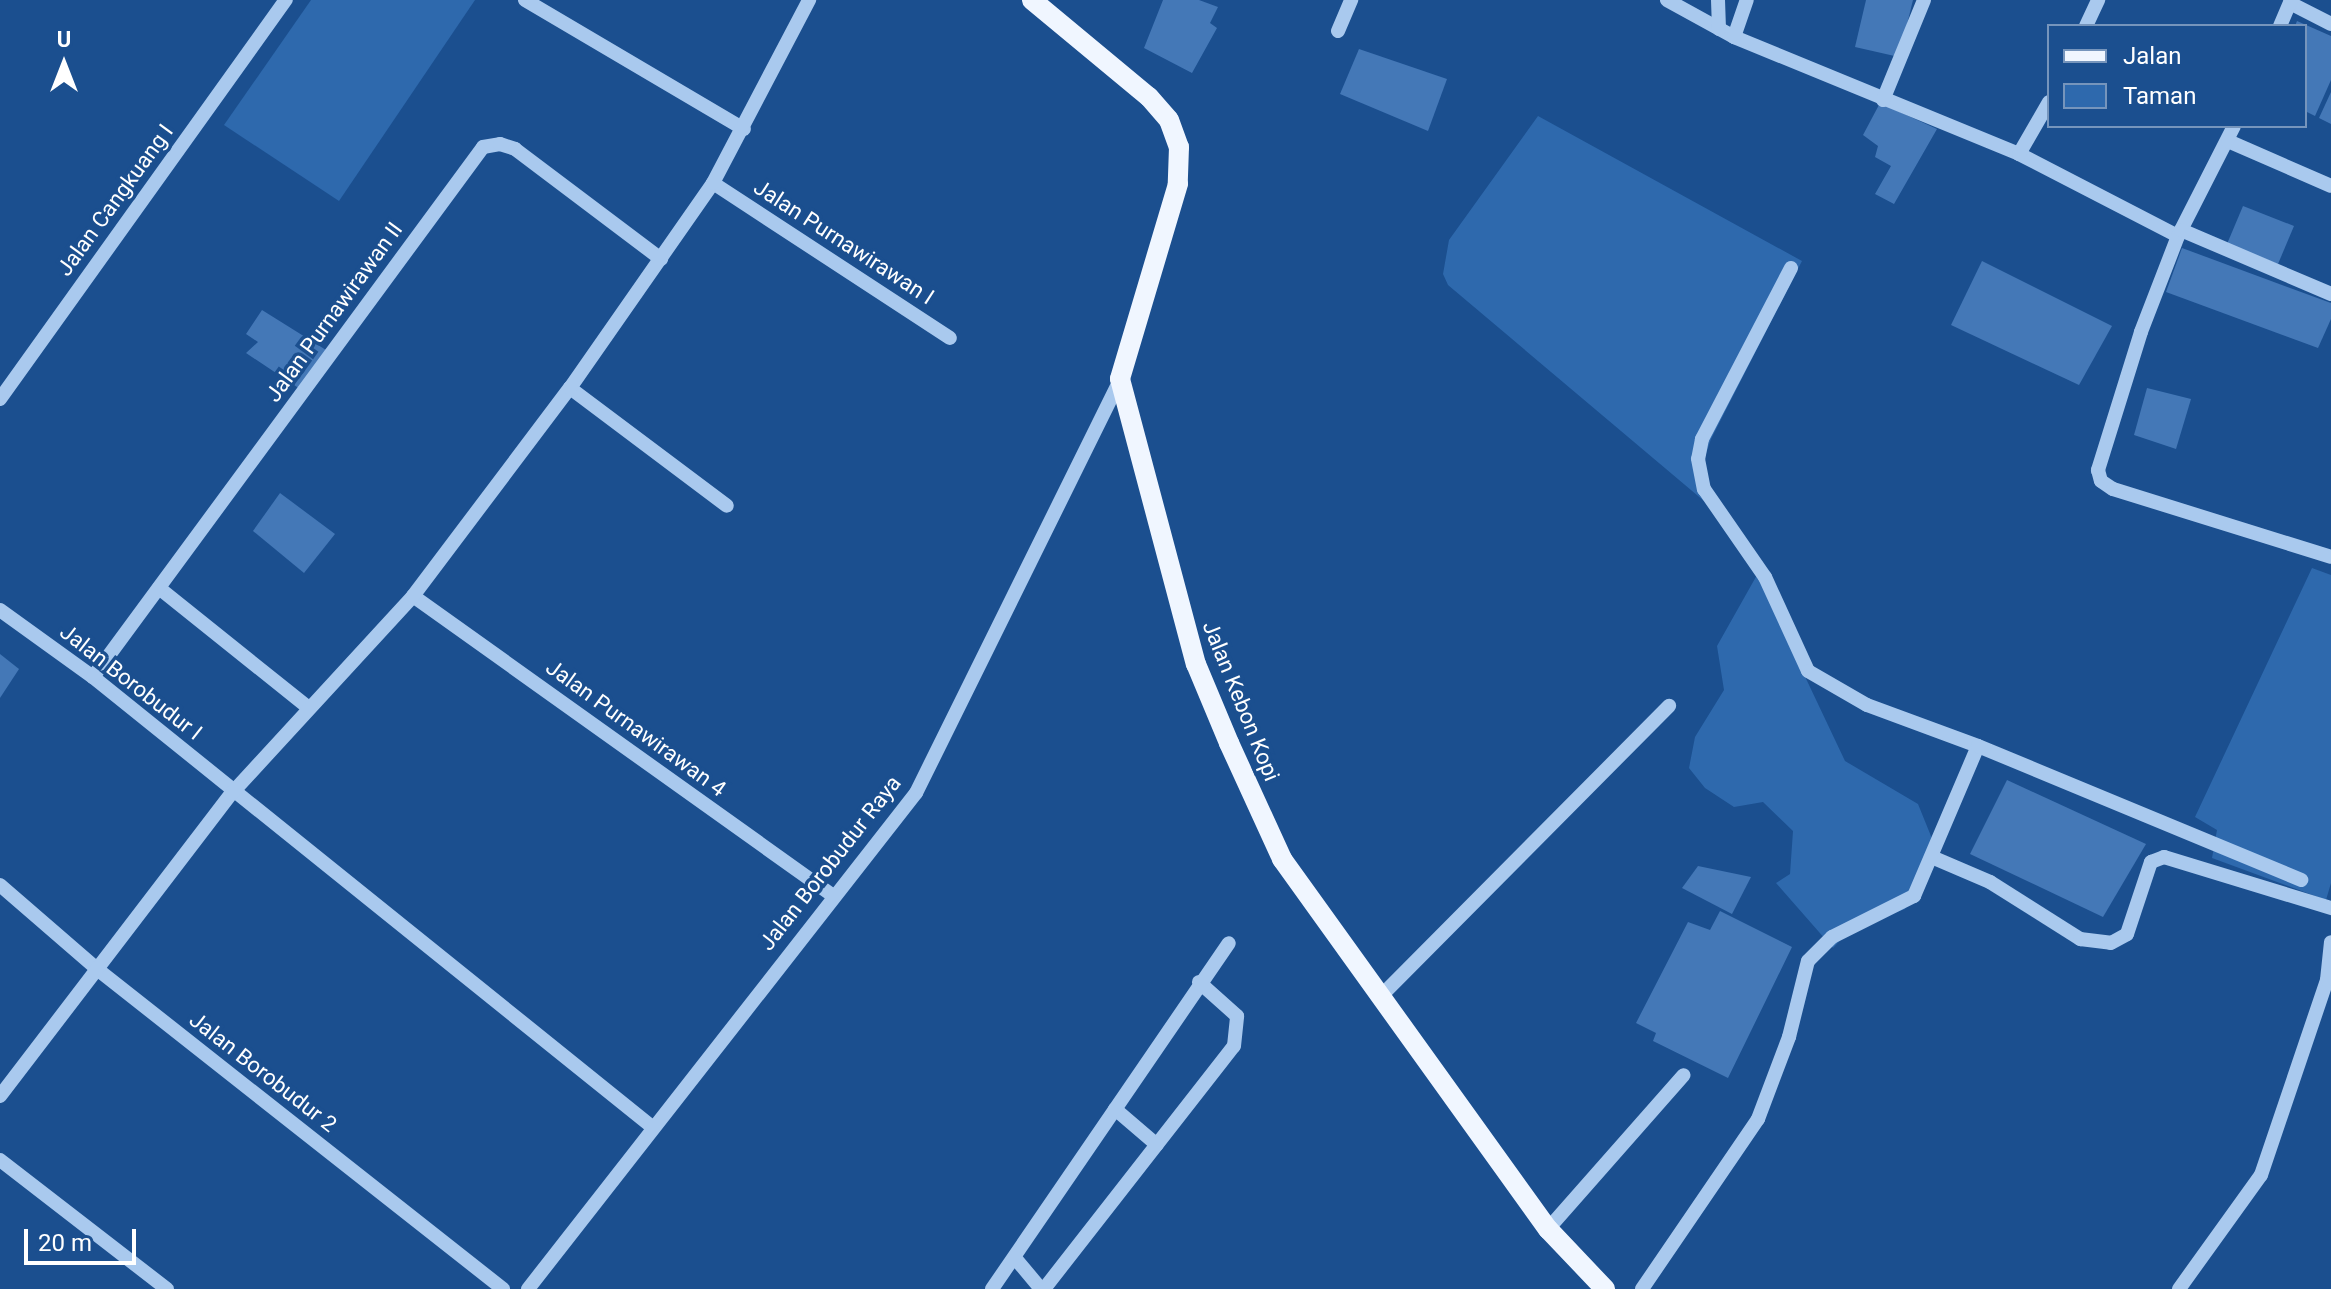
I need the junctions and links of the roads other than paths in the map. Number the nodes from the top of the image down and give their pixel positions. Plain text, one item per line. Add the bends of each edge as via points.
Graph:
1 (286, 0) edge
2 (525, 0) edge
3 (809, 0) edge
4 (1032, 0) edge
5 (1351, 0) edge
6 (1667, 0) edge
7 (1718, 0) edge
8 (1747, 0) edge
9 (1924, 0) edge
10 (2098, 0) edge
11 (2291, 2) edge
12 (2087, 24) edge
13 (2281, 24) edge
14 (2331, 24) edge
15 (1719, 29) junction
16 (1338, 31) dead end
17 (1734, 37) junction
18 (1883, 100) junction
19 (2047, 105) edge
20 (2233, 128) edge
21 (744, 129) junction
22 (2228, 141) junction
23 (2019, 154) junction
24 (713, 183) junction
25 (2331, 186) edge
26 (2180, 233) junction
27 (661, 259) junction
28 (1791, 268) dead end
29 (2331, 294) edge
30 (950, 338) dead end
31 (1120, 379) junction
32 (570, 388) junction
33 (0, 399) edge
34 (727, 506) dead end
35 (2331, 557) edge
36 (159, 588) junction
37 (413, 596) junction
38 (0, 610) edge
39 (93, 677) junction
40 (1669, 706) dead end
41 (309, 708) junction
42 (1978, 746) junction
43 (232, 793) junction
44 (1934, 858) junction
45 (2301, 880) dead end
46 (0, 885) edge
47 (832, 895) junction
48 (2331, 908) edge
49 (2331, 942) edge
50 (1229, 943) dead end
51 (97, 969) junction
52 (1199, 982) junction
53 (1381, 996) junction
54 (1684, 1075) dead end
55 (0, 1096) edge
56 (1115, 1109) junction
57 (651, 1126) junction
58 (1157, 1145) junction
59 (0, 1160) edge
60 (1548, 1229) junction
61 (1015, 1258) junction
62 (167, 1289) edge
63 (503, 1289) edge
64 (528, 1289) edge
65 (992, 1289) edge
66 (1042, 1289) edge
67 (1605, 1289) edge
68 (1642, 1289) edge
69 (2179, 1289) edge

1 - 33 street, Jalan Cangkuang I
2 - 21 street
3 - 21 street
4 - 31 main road via 1149,97 1169,120 1179,147 1178,184
5 - 16 street
6 - 15 street
7 - 15 street
8 - 17 street
9 - 18 street
10 - 12 street
11 - 13 street
11 - 14 street
15 - 17 street
17 - 18 street
18 - 23 street
19 - 23 street
20 - 22 street
21 - 24 street
22 - 25 street
22 - 26 street
23 - 26 street
24 - 27 street
24 - 30 street, Jalan Purnawirawan I
26 - 29 street
26 - 35 street via 2141,332 2098,470 2101,481
27 - 32 street
27 - 36 street, Jalan Purnawirawan II via 515,149 500,144 483,147
28 - 42 street via 1702,439 1698,459 1704,489 1765,577 1808,671 1867,705
31 - 47 street, Jalan Borobudur Raya via 916,793
31 - 53 main road, Jalan Kebon Kopi via 1196,664 1229,743 1282,859
32 - 34 street
32 - 37 street
36 - 39 street, Jalan Purnawirawan II
36 - 41 street
37 - 41 street
37 - 47 street, Jalan Purnawirawan 4
38 - 39 street, Jalan Borobudur I
39 - 43 street, Jalan Borobudur I
40 - 53 street
41 - 43 street
42 - 44 street
42 - 45 street
43 - 51 street
43 - 57 street, Jalan Borobudur I
44 - 48 street via 1990,882 2080,939 2111,943 2127,934 2151,862 2164,857
44 - 68 street via 1914,896 1832,937 1808,961 1758,1119
46 - 51 street, Jalan Borobudur 2
47 - 57 street, Jalan Borobudur Raya
49 - 69 street via 2327,980 2261,1175
50 - 52 street
51 - 55 street
51 - 63 street, Jalan Borobudur 2
52 - 56 street
52 - 58 street via 1237,1016 1238,1031 1234,1046
53 - 60 main road, Jalan Kebon Kopi
54 - 60 street
56 - 58 street
56 - 61 street
57 - 64 street, Jalan Borobudur Raya
58 - 66 street
59 - 62 street
60 - 67 main road, Jalan Kebon Kopi
61 - 65 street
61 - 66 street

